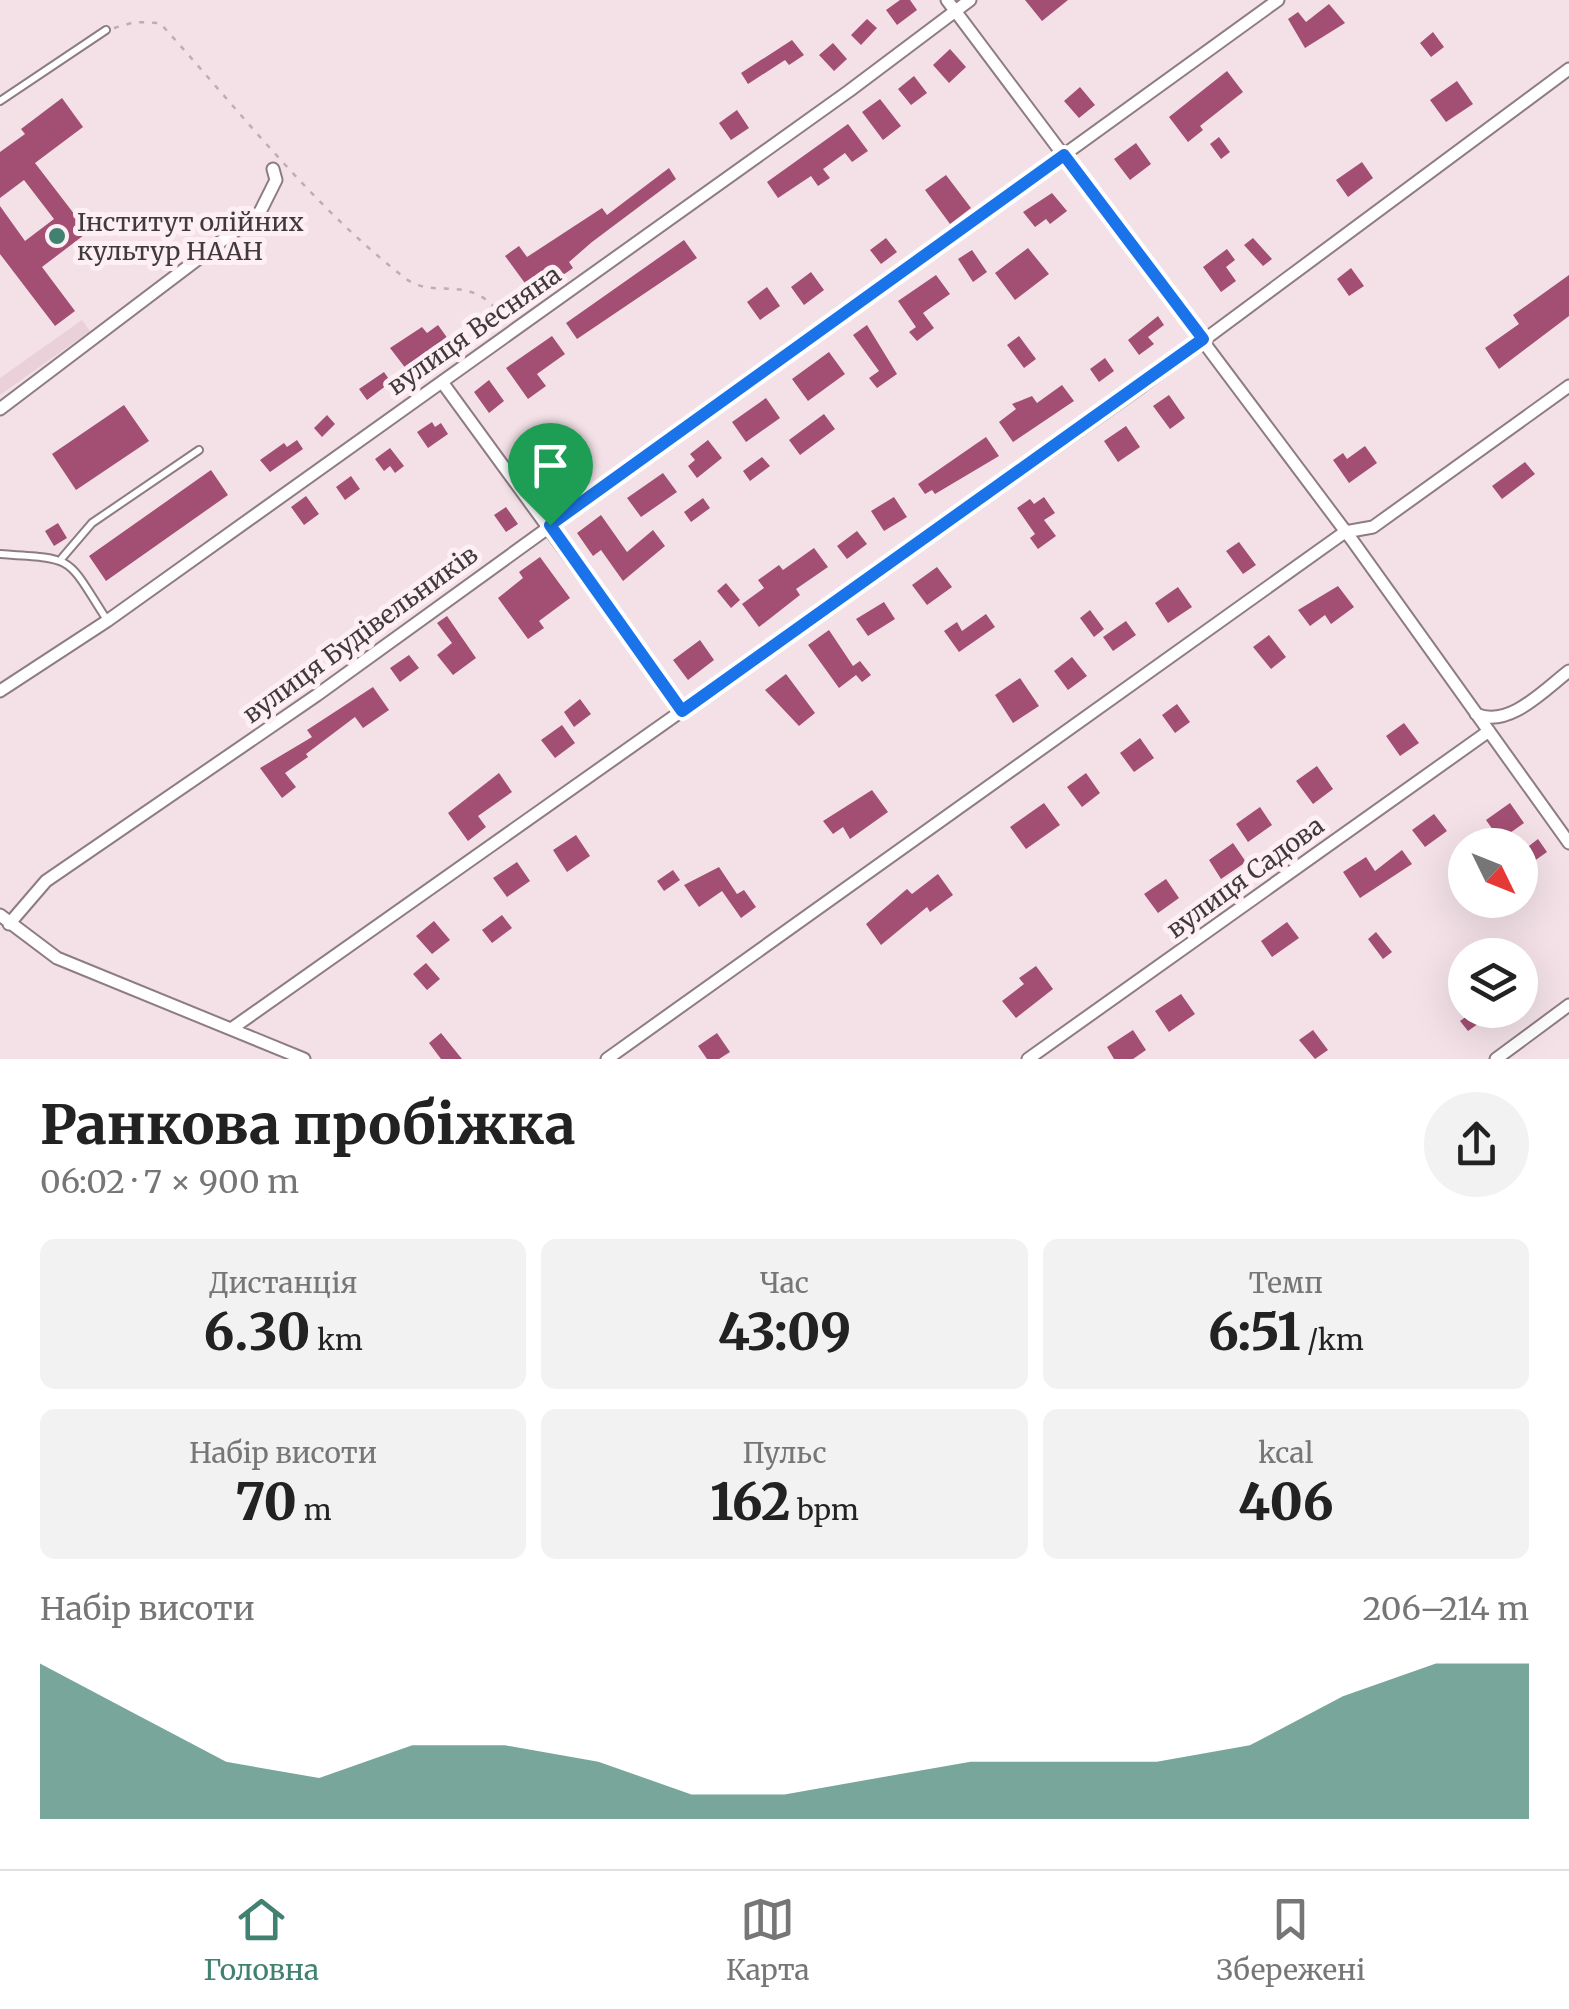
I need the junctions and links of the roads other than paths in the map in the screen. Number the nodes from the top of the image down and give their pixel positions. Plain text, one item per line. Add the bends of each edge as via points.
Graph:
1 (970, 0) edge
2 (1278, 0) edge
3 (951, 5) edge
4 (106, 30) road end
5 (1569, 69) edge
6 (0, 100) edge
7 (1064, 155) junction
8 (273, 169) dead end
9 (1203, 339) junction
10 (442, 382) junction
11 (1569, 386) edge
12 (0, 409) edge
13 (199, 450) dead end
14 (550, 525) junction
15 (1345, 532) junction
16 (0, 554) edge
17 (62, 558) junction
18 (107, 621) junction
19 (1569, 671) edge
20 (0, 691) edge
21 (682, 711) junction
22 (1476, 714) junction
23 (1488, 731) junction
24 (1569, 842) edge
25 (4, 919) edge
26 (1569, 1005) edge
27 (234, 1027) junction
28 (304, 1059) edge
29 (607, 1059) edge
30 (1028, 1059) edge
31 (1496, 1059) edge

1 - 3 street, вулиця Весняна
2 - 7 street, вулиця Будівельників
3 - 7 street
3 - 10 street, вулиця Весняна
4 - 6 lane
5 - 9 street
7 - 9 street
7 - 14 street, вулиця Будівельників
8 - 12 street via 276,180 260,212
9 - 15 street
9 - 21 street
10 - 14 street
10 - 18 street, вулиця Весняна
11 - 15 street via 1374,527
13 - 17 lane via 92,522
14 - 21 street
14 - 25 street, вулиця Будівельників via 46,881
15 - 22 street
15 - 29 street
16 - 17 lane
17 - 18 lane
18 - 20 street, вулиця Весняна
19 - 22 street via 1506,716
21 - 27 street
22 - 23 street
23 - 24 street
23 - 30 street, вулиця Садова
25 - 27 street via 57,958
26 - 31 street
27 - 28 street

